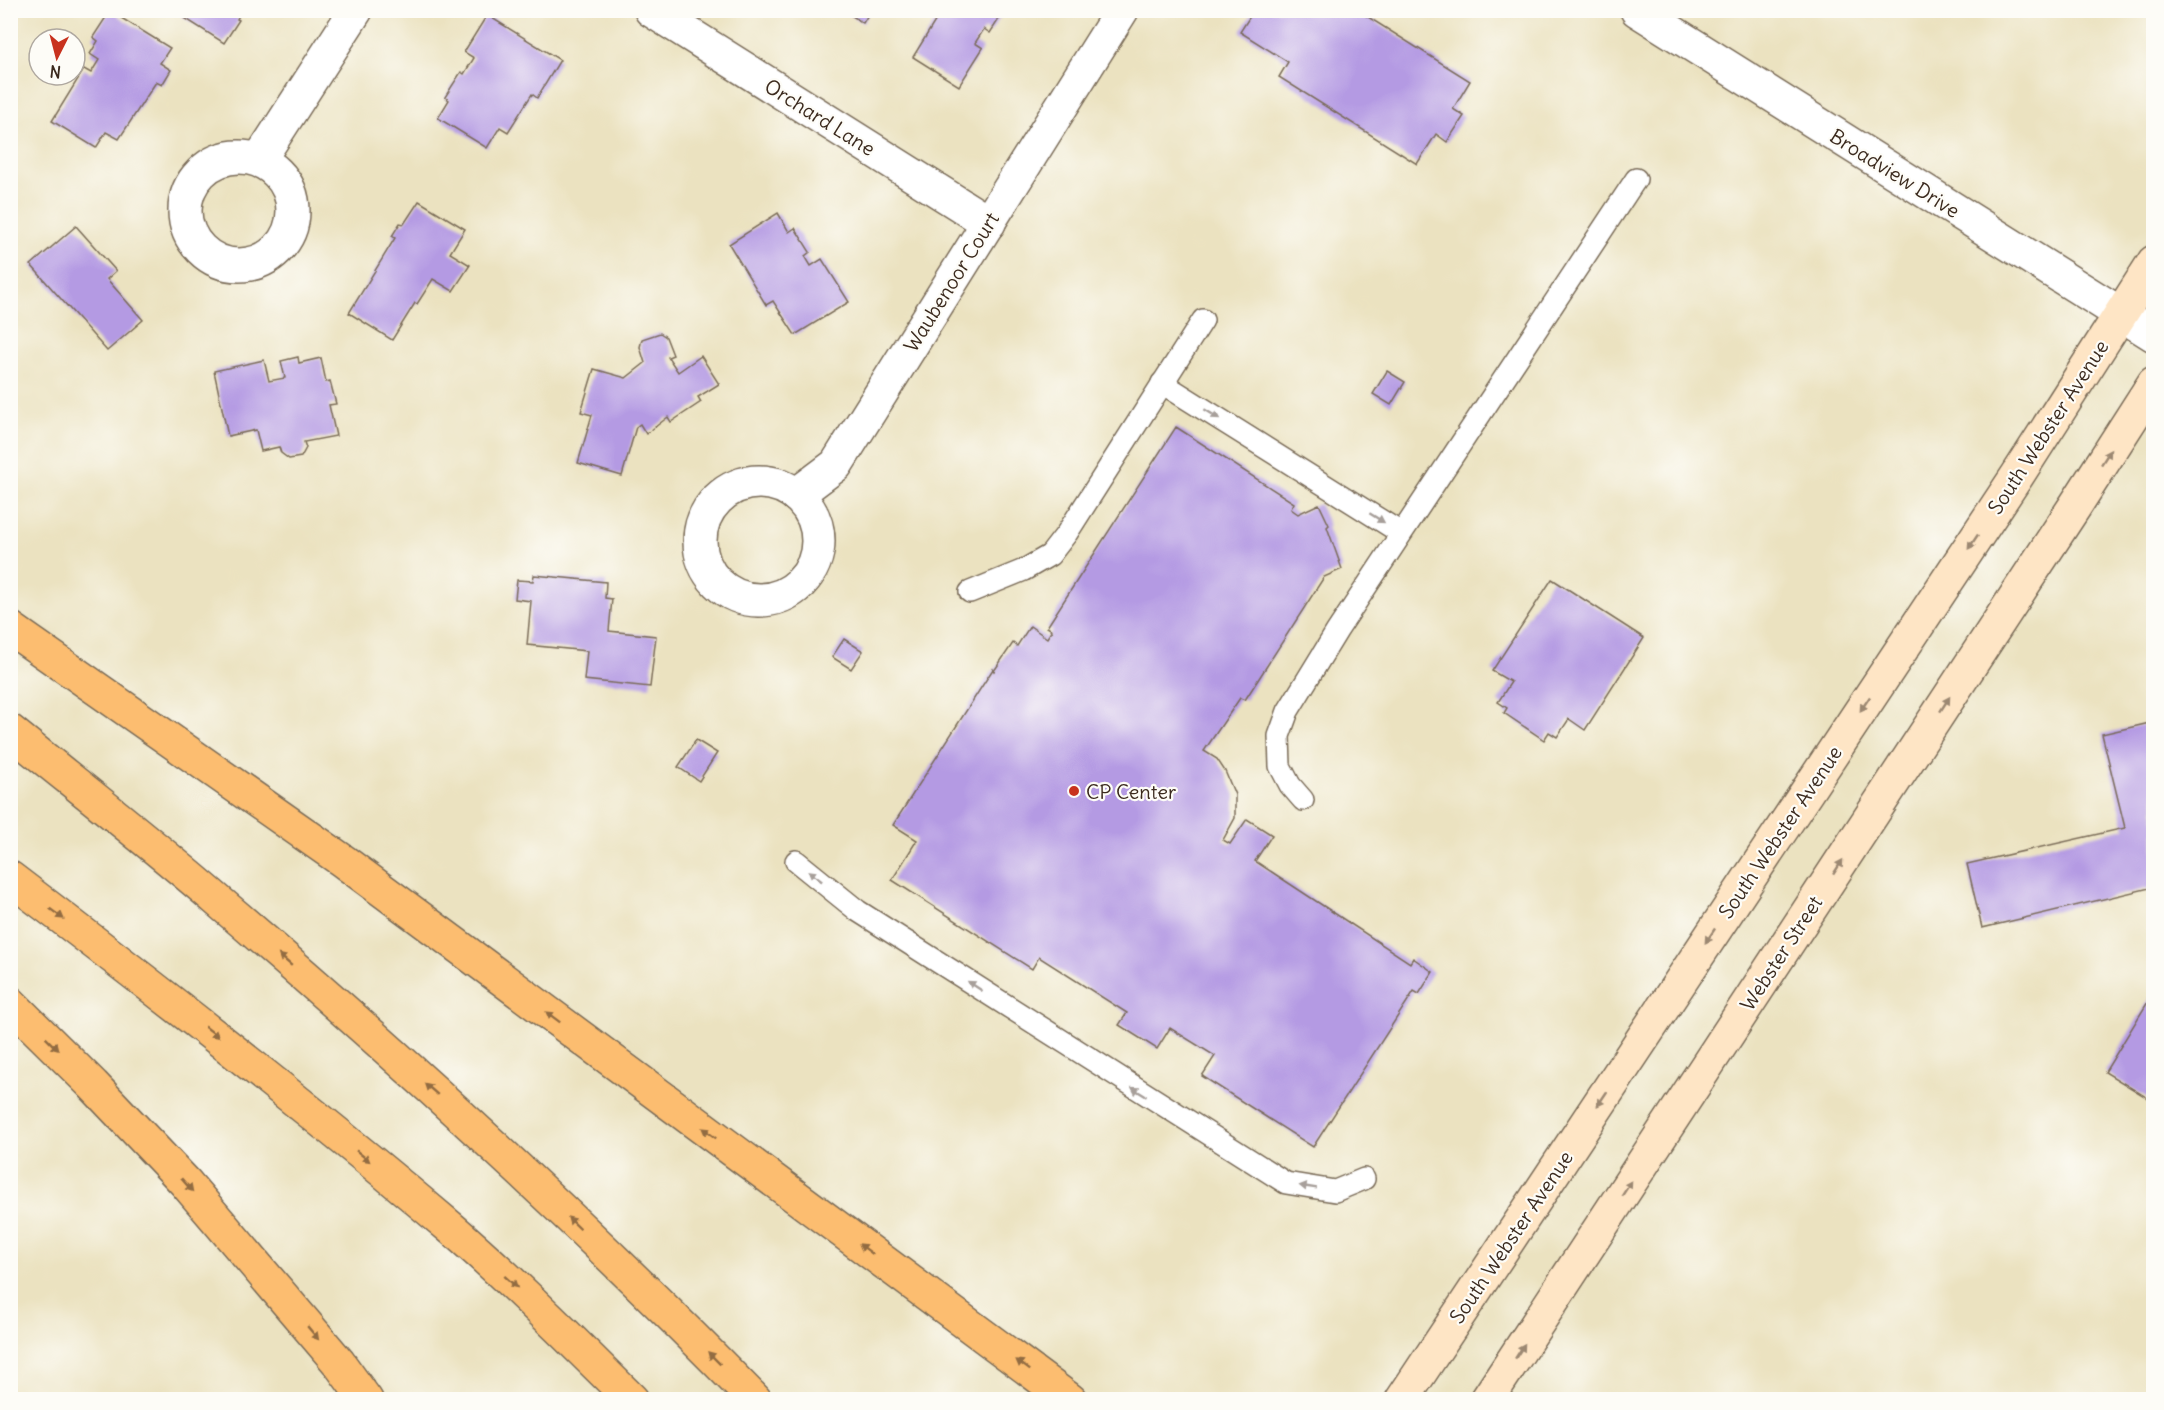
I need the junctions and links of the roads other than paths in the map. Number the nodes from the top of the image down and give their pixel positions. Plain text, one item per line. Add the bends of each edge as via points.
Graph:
1 (356, 10) edge
2 (651, 10) edge
3 (1122, 10) edge
4 (1637, 10) edge
5 (259, 160) dead end
6 (1636, 179) dead end
7 (989, 223) junction
8 (2154, 262) edge
9 (2120, 314) junction
10 (1203, 320) dead end
11 (2154, 335) edge
12 (1162, 383) junction
13 (2154, 383) edge
14 (796, 495) dead end
15 (1401, 533) junction
16 (970, 592) dead end
17 (10, 628) edge
18 (10, 731) edge
19 (1303, 800) dead end
20 (796, 861) dead end
21 (10, 878) edge
22 (10, 1003) edge
23 (1364, 1179) dead end
24 (366, 1400) edge
25 (632, 1400) edge
26 (755, 1400) edge
27 (1070, 1400) edge
28 (1402, 1400) edge
29 (1487, 1400) edge

1 - 5 street
2 - 7 street, Orchard Lane
3 - 7 street, Waubenoor Court
4 - 9 street, Broadview Drive
6 - 15 lane
7 - 14 street, Waubenoor Court via 836,465
8 - 9 main road, South Webster Avenue
9 - 11 street, Broadview Drive
9 -> 28 main road, South Webster Avenue via 2017,476
10 - 12 lane
12 -> 15 lane
12 - 16 lane via 1050,555
29 -> 13 main road, Webster Street
15 - 19 lane via 1288,711 1279,736 1280,766
27 -> 17 highway via 343,861
26 -> 18 highway via 472,1125 216,899
23 -> 20 lane via 1335,1191 1286,1183 858,911
21 -> 25 highway via 211,1031 452,1229
22 -> 24 highway via 185,1182

